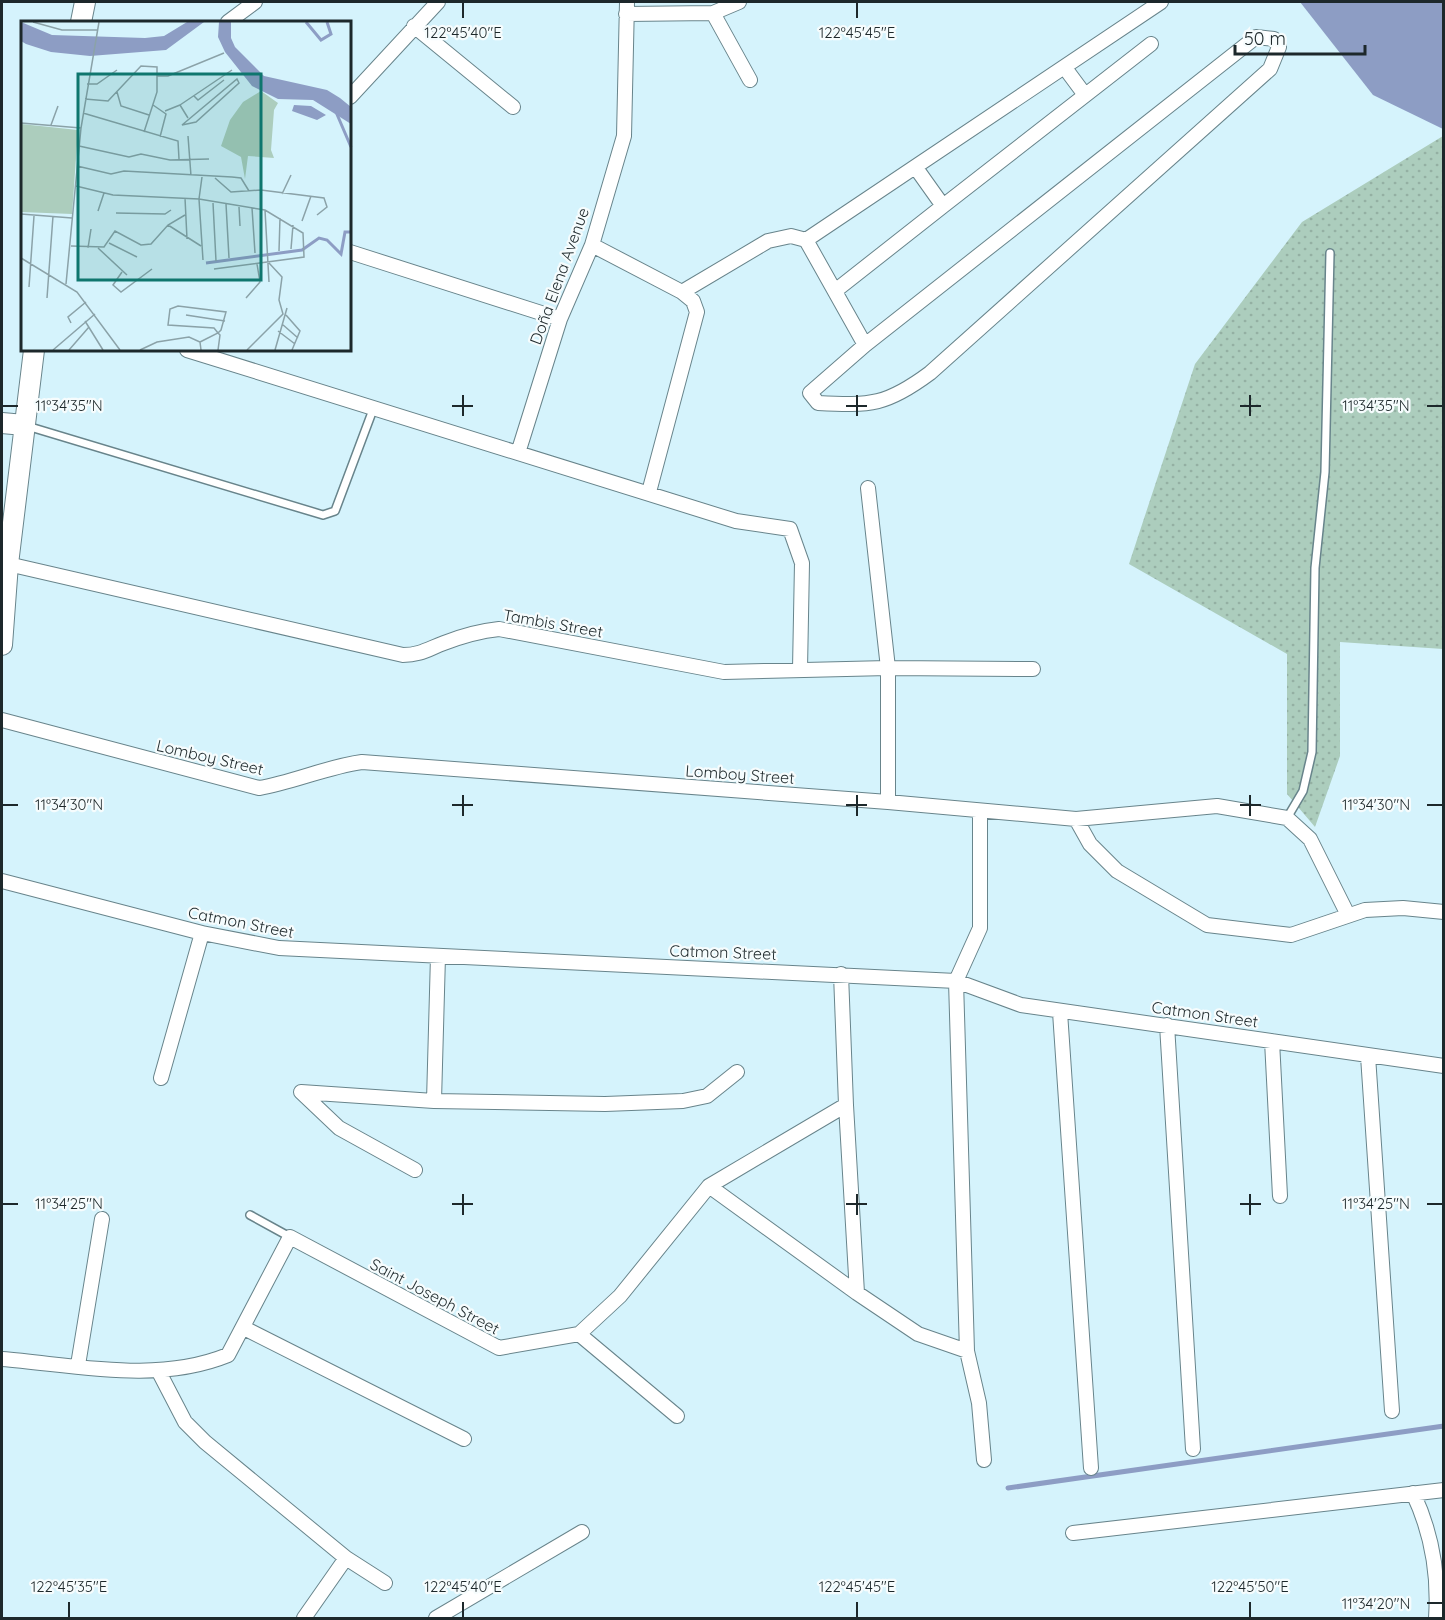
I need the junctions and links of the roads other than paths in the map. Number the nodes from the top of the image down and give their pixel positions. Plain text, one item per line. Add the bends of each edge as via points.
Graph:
1 (85, 2) edge
2 (255, 2) edge
3 (438, 2) edge
4 (739, 2) edge
5 (1161, 2) edge
6 (627, 8) edge
7 (713, 13) junction
8 (81, 21) edge
9 (229, 21) edge
10 (414, 26) junction
11 (1151, 44) dead end
12 (1065, 68) junction
13 (750, 80) dead end
14 (1085, 95) junction
15 (351, 96) edge
16 (513, 107) dead end
17 (916, 168) junction
18 (943, 206) junction
19 (806, 240) junction
20 (592, 245) junction
21 (351, 252) edge
22 (1330, 253) dead end
23 (835, 291) junction
24 (682, 292) junction
25 (560, 319) junction
26 (865, 345) junction
27 (34, 351) edge
28 (190, 351) edge
29 (375, 406) junction
30 (2, 423) edge
31 (24, 425) junction
32 (518, 453) junction
33 (868, 488) dead end
34 (649, 492) junction
35 (8, 564) junction
36 (2, 645) edge
37 (888, 668) junction
38 (800, 669) junction
39 (1033, 669) dead end
40 (2, 720) edge
41 (888, 802) junction
42 (980, 812) junction
43 (1287, 818) junction
44 (1076, 819) junction
45 (2, 881) edge
46 (1443, 912) edge
47 (1348, 915) junction
48 (202, 933) junction
49 (438, 956) junction
50 (841, 974) junction
51 (956, 981) junction
52 (1060, 1012) junction
53 (1167, 1025) junction
54 (1272, 1041) junction
55 (1368, 1056) junction
56 (1443, 1066) edge
57 (737, 1072) dead end
58 (161, 1078) dead end
59 (434, 1101) junction
60 (846, 1105) junction
61 (415, 1170) dead end
62 (709, 1186) junction
63 (1280, 1197) dead end
64 (249, 1215) dead end
65 (102, 1219) dead end
66 (290, 1237) junction
67 (857, 1293) junction
68 (244, 1328) junction
69 (579, 1334) junction
70 (967, 1351) junction
71 (2, 1359) edge
72 (78, 1365) junction
73 (159, 1372) junction
74 (1392, 1411) dead end
75 (677, 1416) dead end
76 (464, 1439) dead end
77 (1193, 1449) dead end
78 (984, 1460) dead end
79 (1091, 1468) dead end
80 (1443, 1490) edge
81 (1413, 1493) junction
82 (582, 1532) dead end
83 (1073, 1533) dead end
84 (346, 1558) junction
85 (385, 1583) dead end
86 (304, 1618) edge
87 (436, 1618) edge
88 (1436, 1618) edge

1 - 8 main road
2 - 9 street
3 - 10 street
4 - 7 street
5 - 12 street
6 - 7 street
6 - 20 street, Doña Elena Avenue via 624,136
7 - 13 street
10 - 15 street
10 - 16 street
11 - 14 street
12 - 14 street
12 - 17 street
14 - 18 street
17 - 18 street
17 - 19 street
18 - 23 street
19 - 23 street
19 - 24 street via 791,236 768,241
20 - 24 street
20 - 25 street, Doña Elena Avenue
21 - 25 street
22 - 43 lane via 1325,472 1315,568 1312,752 1303,791
23 - 26 street
24 - 34 street via 693,301 697,312
25 - 32 street, Doña Elena Avenue
26 - 26 street via 810,393 818,404 878,402 900,395 930,373 1270,69 1279,47 1274,39 1256,37
27 - 31 main road
28 - 29 street
29 - 31 lane via 335,511 324,515
29 - 32 street
30 - 31 main road
31 - 35 main road
32 - 34 street
33 - 37 street
34 - 38 street via 736,521 790,529 802,563
35 - 36 main road
35 - 38 street, Tambis Street via 403,655 420,655 442,643 500,628 724,672
37 - 38 street, Tambis Street
37 - 39 street, Tambis Street
37 - 41 street
40 - 41 street, Lomboy Street via 259,788 362,762
41 - 42 street, Lomboy Street
42 - 44 street, Lomboy Street
42 - 51 street via 980,928
43 - 44 street, Lomboy Street via 1217,806
43 - 47 street via 1310,839
44 - 47 street via 1090,843 1117,871 1207,925 1291,935
45 - 48 street, Catmon Street
46 - 47 street via 1365,910
48 - 49 street, Catmon Street via 279,948
48 - 58 street
49 - 50 street, Catmon Street
49 - 59 street
50 - 51 street, Catmon Street
50 - 60 street
51 - 52 street, Catmon Street via 1021,1005
51 - 70 street
52 - 53 street, Catmon Street
52 - 79 street
53 - 54 street, Catmon Street
53 - 77 street
54 - 55 street, Catmon Street
54 - 63 street
55 - 56 street, Catmon Street
55 - 74 street
57 - 59 street via 707,1096 683,1101
59 - 61 street via 301,1092 339,1128
60 - 62 street
60 - 67 street
62 - 67 street
62 - 69 street via 620,1296
64 - 66 lane
65 - 72 street
66 - 68 street
66 - 69 street, Saint Joseph Street via 499,1348
67 - 70 street via 918,1334
68 - 73 street via 228,1355 205,1364
68 - 76 street
69 - 75 street
70 - 78 street via 979,1403
71 - 72 street
72 - 73 street
73 - 84 street via 185,1422 198,1435
80 - 81 street
81 - 83 street
81 - 88 street via 1434,1550
82 - 87 street
84 - 85 street
84 - 86 street

